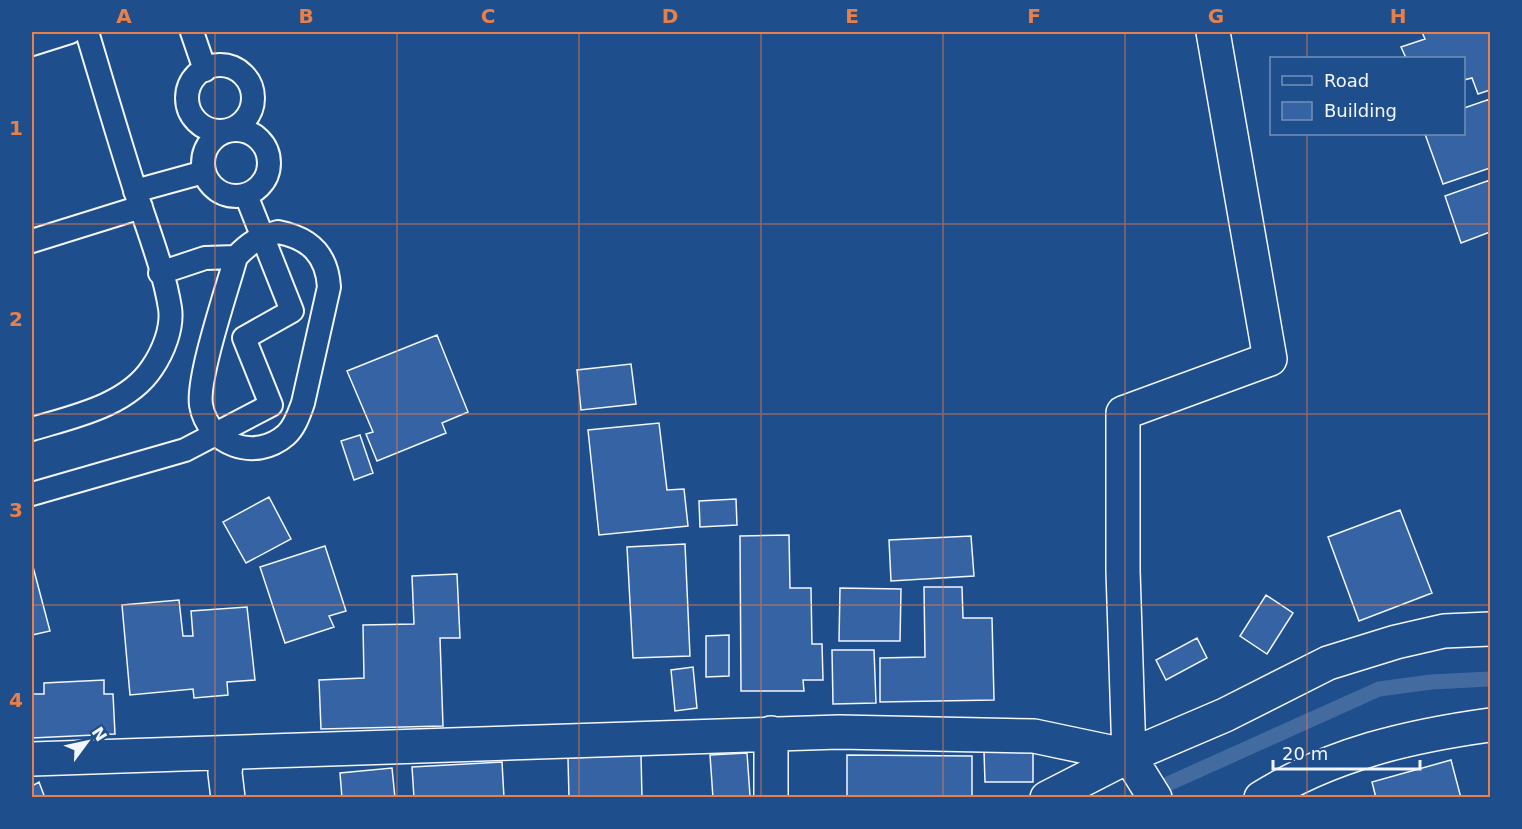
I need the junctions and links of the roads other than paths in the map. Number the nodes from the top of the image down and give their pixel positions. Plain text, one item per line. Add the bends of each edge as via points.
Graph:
1 (70, 32) edge
2 (87, 32) edge
3 (192, 32) edge
4 (1213, 32) edge
5 (32, 44) edge
6 (204, 69) junction
7 (229, 130) junction
8 (204, 172) junction
9 (246, 195) junction
10 (138, 199) junction
11 (261, 236) junction
12 (32, 241) edge
13 (236, 258) junction
14 (160, 273) junction
15 (32, 429) edge
16 (215, 435) junction
17 (32, 494) edge
18 (1491, 629) edge
19 (1491, 725) edge
20 (771, 733) junction
21 (227, 753) junction
22 (32, 759) edge
23 (1132, 760) junction
24 (228, 798) edge
25 (771, 798) edge
26 (1047, 798) edge
27 (1155, 798) edge
28 (1261, 798) edge

1 - 5 lane
2 - 10 lane
3 - 6 lane
4 - 23 street via 1270,359 1123,413 1124,571
6 - 7 lane via 188,92 191,113 207,128
6 - 7 lane via 229,67 246,79 251,88 253,99 246,119
7 - 8 lane via 210,142 205,151
7 - 9 lane via 251,134 266,150 268,172 264,182
8 - 9 lane via 208,182 225,195
8 - 10 lane
9 - 11 lane
10 - 12 lane
10 - 14 lane
11 - 13 lane
11 - 16 lane via 292,311 244,338 271,405
11 - 16 lane via 278,232 295,235 321,255 328,270 329,287 303,403 288,433 275,443 243,448
13 - 14 lane via 205,258
13 - 16 lane via 200,388 206,421
14 - 15 lane via 170,309 168,330 151,370 111,401
16 - 17 lane via 185,450
18 - 23 street via 1444,631 1328,663
19 - 28 street via 1388,744 1314,771
20 - 21 street
20 - 23 street via 1034,736
20 - 25 street
21 - 22 street
21 - 24 street
23 - 26 street
23 - 27 street

